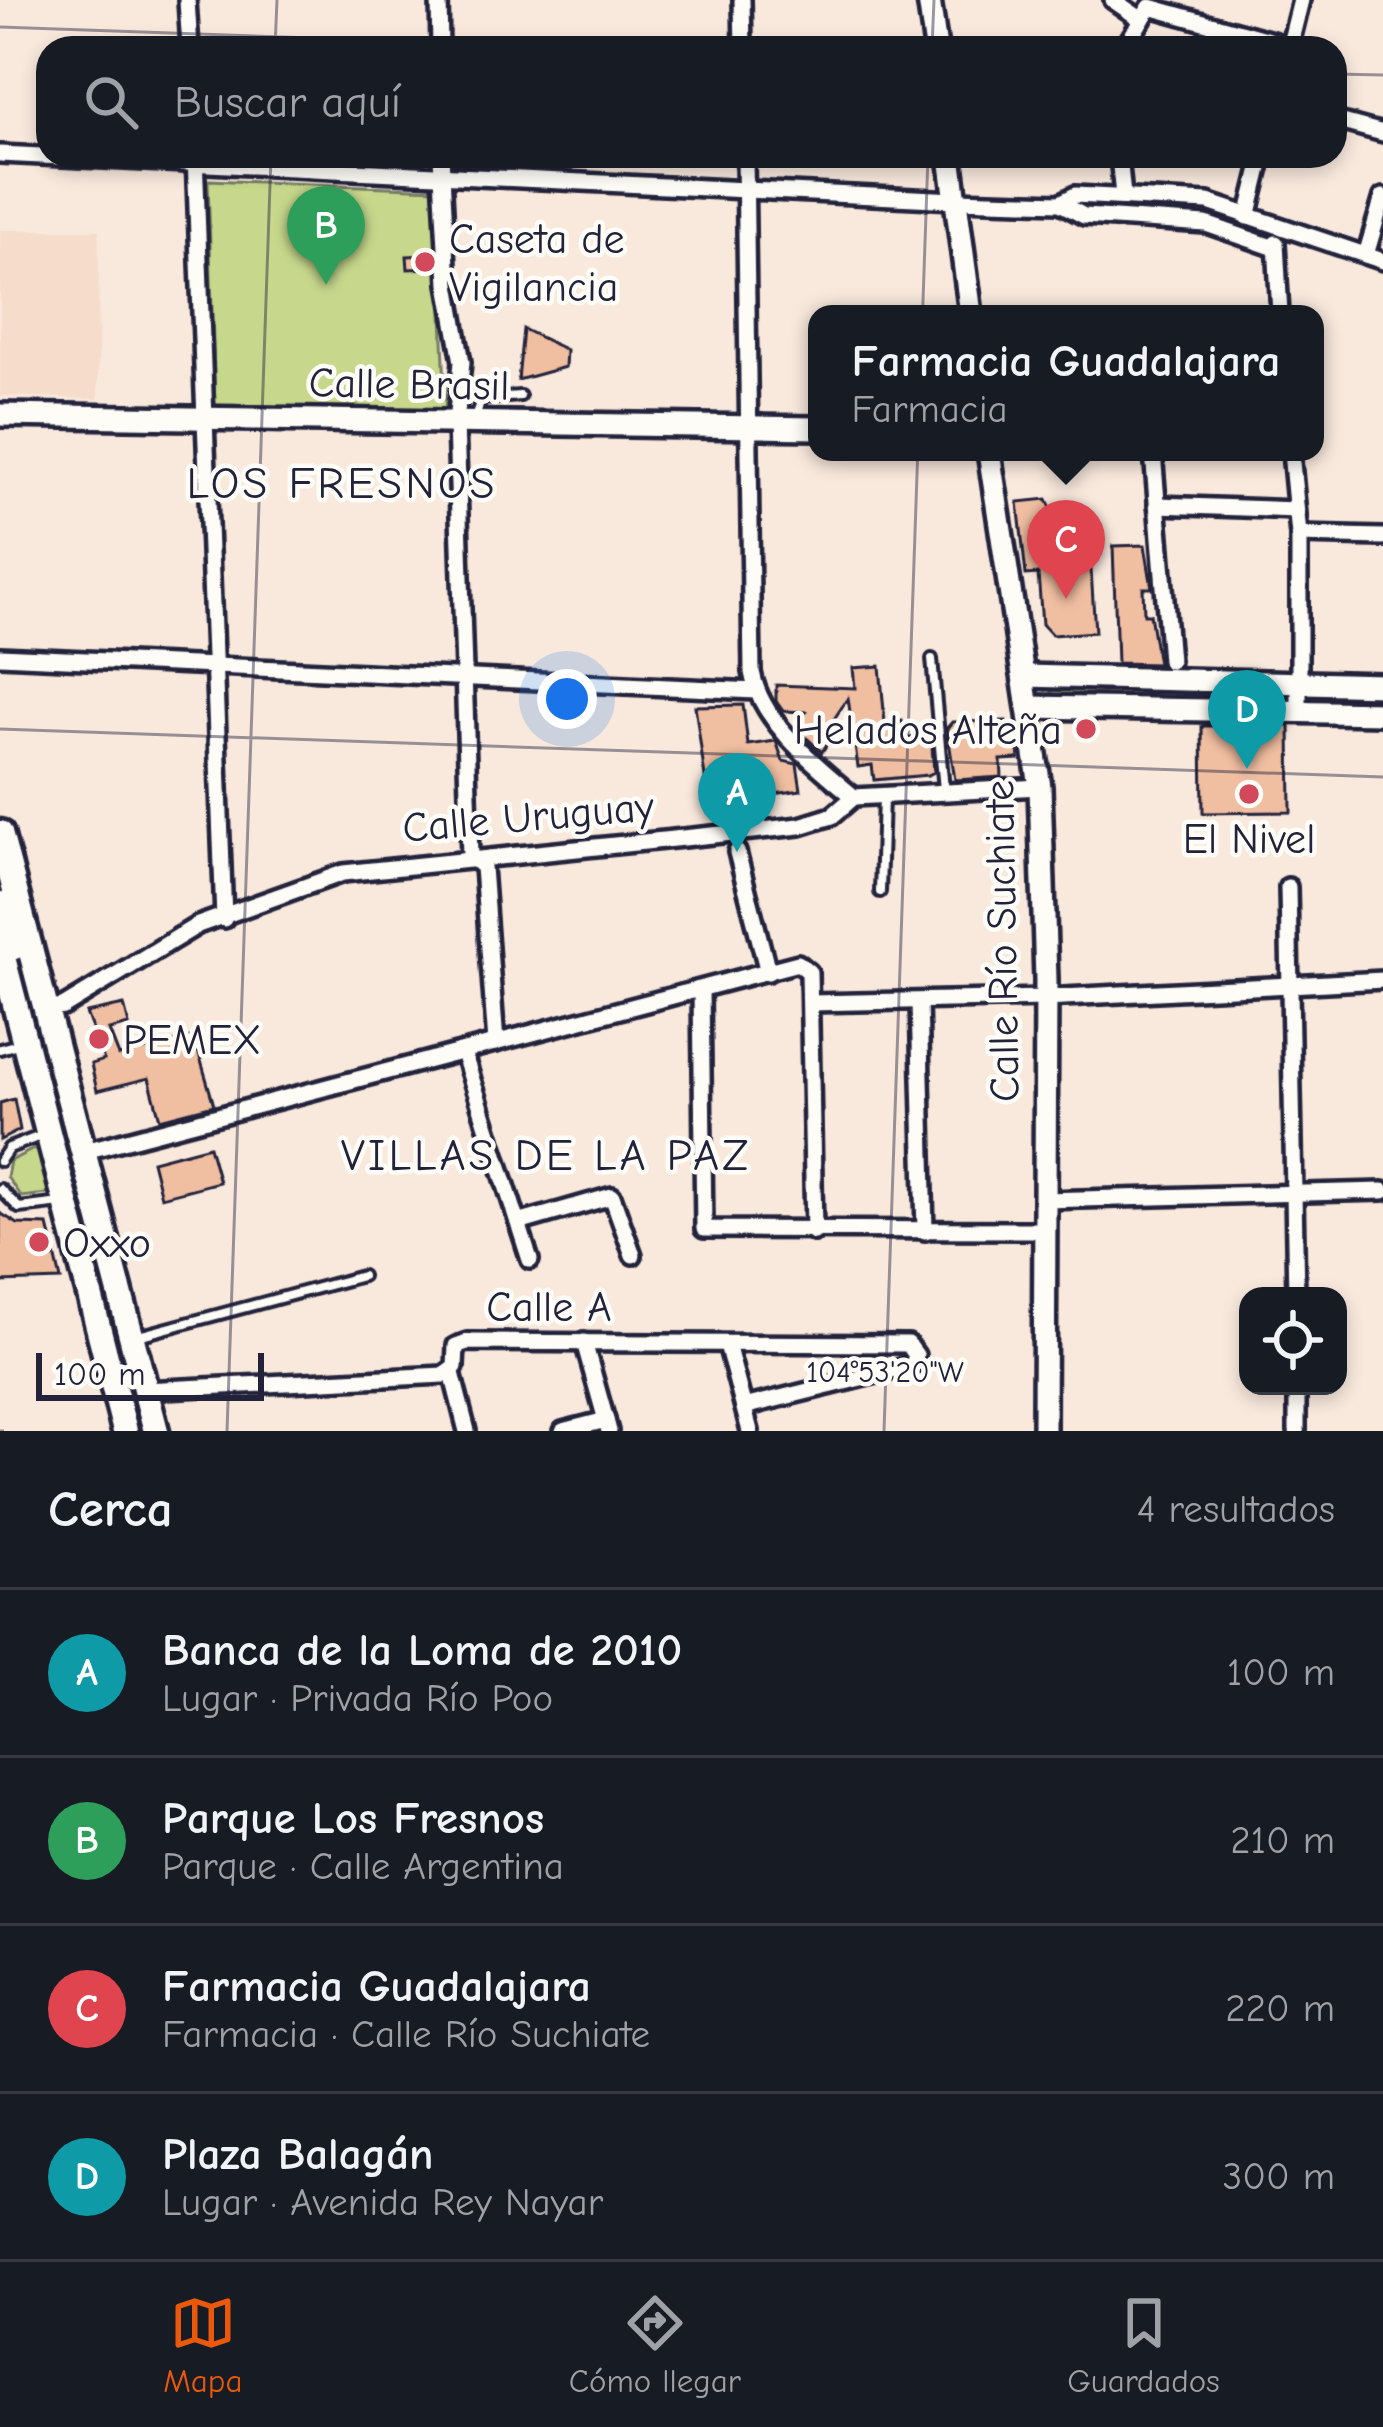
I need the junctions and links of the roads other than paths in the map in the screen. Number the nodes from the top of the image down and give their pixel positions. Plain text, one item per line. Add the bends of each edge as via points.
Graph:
1 (187, 0) edge
2 (439, 0) edge
3 (742, 0) edge
4 (929, 0) edge
5 (1113, 0) edge
6 (1301, 0) edge
7 (1142, 20) junction
8 (189, 36) edge
9 (440, 36) edge
10 (742, 36) edge
11 (934, 36) edge
12 (1132, 36) edge
13 (1252, 36) edge
14 (1293, 36) edge
15 (1347, 124) edge
16 (1383, 134) edge
17 (0, 154) edge
18 (36, 155) edge
19 (195, 168) edge
20 (327, 168) edge
21 (442, 168) edge
22 (745, 168) edge
23 (952, 168) edge
24 (1120, 168) edge
25 (1260, 168) edge
26 (442, 175) junction
27 (746, 186) junction
28 (1123, 196) junction
29 (1383, 197) edge
30 (956, 200) junction
31 (1060, 203) junction
32 (1248, 217) junction
33 (1278, 228) junction
34 (1275, 248) junction
35 (1375, 258) edge
36 (970, 305) edge
37 (1279, 305) edge
38 (520, 396) dead end
39 (0, 415) edge
40 (203, 419) junction
41 (465, 423) junction
42 (751, 427) junction
43 (808, 428) edge
44 (989, 461) edge
45 (1154, 461) edge
46 (1292, 461) edge
47 (1157, 505) junction
48 (1296, 510) junction
49 (1299, 535) junction
50 (1383, 537) edge
51 (0, 656) edge
52 (932, 659) dead end
53 (1170, 661) dead end
54 (213, 662) junction
55 (463, 674) junction
56 (1024, 676) junction
57 (1232, 681) junction
58 (1299, 683) junction
59 (1383, 685) edge
60 (756, 691) junction
61 (1029, 707) junction
62 (1232, 709) junction
63 (1299, 711) junction
64 (1383, 713) edge
65 (1040, 788) junction
66 (944, 792) junction
67 (883, 795) junction
68 (854, 797) junction
69 (0, 833) edge
70 (737, 852) dead end
71 (470, 856) junction
72 (1288, 887) dead end
73 (880, 892) dead end
74 (0, 904) edge
75 (224, 919) junction
76 (0, 946) edge
77 (768, 972) junction
78 (1383, 980) edge
79 (1289, 984) junction
80 (700, 989) junction
81 (1045, 998) junction
82 (919, 1002) junction
83 (811, 1003) junction
84 (46, 1010) junction
85 (496, 1043) junction
86 (12, 1045) edge
87 (463, 1052) junction
88 (51, 1132) junction
89 (86, 1151) junction
90 (0, 1161) edge
91 (0, 1189) edge
92 (1383, 1191) edge
93 (1294, 1193) junction
94 (1044, 1200) junction
95 (70, 1201) junction
96 (102, 1213) junction
97 (518, 1223) junction
98 (1044, 1230) junction
99 (925, 1231) junction
100 (814, 1232) junction
101 (633, 1255) dead end
102 (530, 1260) dead end
103 (362, 1276) dead end
104 (1295, 1287) edge
105 (92, 1301) junction
106 (130, 1338) junction
107 (584, 1342) junction
108 (728, 1344) junction
109 (452, 1372) junction
110 (144, 1390) junction
111 (1297, 1395) edge
112 (744, 1408) junction
113 (607, 1425) edge
114 (125, 1431) edge
115 (156, 1431) edge
116 (467, 1431) edge
117 (563, 1431) edge
118 (750, 1431) edge
119 (1045, 1431) edge
120 (1298, 1431) edge

1 - 8 street
2 - 9 street
3 - 10 street
4 - 11 main road
5 - 7 street
6 - 14 street
7 - 12 street
7 - 13 street via 1150,7
15 - 16 street
17 - 18 street
19 - 40 street
20 - 26 street
21 - 26 street
22 - 27 street
23 - 30 main road
24 - 28 street
25 - 32 street
26 - 27 street
26 - 41 street
27 - 30 street
27 - 42 street
28 - 31 street via 1075,195
28 - 32 street via 1208,202
29 - 35 street
30 - 31 street
30 - 36 main road
31 - 34 street via 1084,216 1206,224
32 - 33 street
33 - 34 street
33 - 35 street
34 - 37 street
38 - 41 lane via 481,399
39 - 40 main road, Calle Brasil
40 - 41 main road, Calle Brasil
40 - 54 street
41 - 42 main road, Calle Brasil
41 - 55 street
42 - 43 main road, Calle Brasil
42 - 60 street
44 - 56 main road, Calle Río Suchiate
45 - 47 street
46 - 48 street
47 - 48 street
47 - 53 street
48 - 49 street
49 - 50 street
49 - 58 street
51 - 54 street
52 - 66 lane
54 - 55 street
54 - 75 street
55 - 60 street
55 - 71 street
56 - 57 main road
56 - 61 main road, Calle Río Suchiate
57 - 58 main road
57 - 62 main road
58 - 59 main road
58 - 63 street
60 - 68 street via 781,727
61 - 62 main road
61 - 65 main road, Calle Río Suchiate
62 - 63 main road
63 - 64 main road
65 - 66 street, Calle Uruguay
65 - 81 main road, Calle Río Suchiate
66 - 67 street, Calle Uruguay
67 - 68 street, Calle Uruguay
67 - 73 lane
68 - 71 street, Calle Uruguay via 832,816 800,826
69 - 84 main road
70 - 77 street
71 - 75 street, Calle Uruguay via 343,873
71 - 85 street via 483,867
72 - 79 street
74 - 84 main road via 28,991
75 - 84 street, Calle Uruguay via 180,934
76 - 86 main road
77 - 80 street
77 - 83 street via 807,965
78 - 79 street
79 - 81 street
79 - 93 street
80 - 85 street
80 - 100 street via 704,1229
81 - 82 street
81 - 94 main road, Calle Río Suchiate
82 - 83 street
82 - 99 street
83 - 100 street
84 - 89 main road
85 - 87 street
86 - 88 main road
87 - 89 street
87 - 97 street
88 - 90 lane via 20,1142
88 - 95 main road
88 - 96 main road via 76,1145 88,1200
89 - 96 main road
91 - 95 lane via 31,1210
92 - 93 street
93 - 94 street
93 - 104 street
94 - 98 main road, Calle Río Suchiate
95 - 105 main road
96 - 106 main road
97 - 101 street via 612,1196
97 - 102 street
98 - 99 street
98 - 119 main road, Calle Río Suchiate
99 - 100 street
103 - 106 lane
105 - 110 main road via 108,1308
105 - 114 main road
106 - 110 main road
107 - 108 street, Calle A
107 - 109 street, Calle A via 466,1342 453,1351
107 - 113 street
108 - 112 street
108 - 112 street, Calle A via 908,1344 916,1355 913,1365
109 - 110 street, Calle A
109 - 116 street
110 - 115 main road
111 - 120 street
112 - 118 street
113 - 117 street

